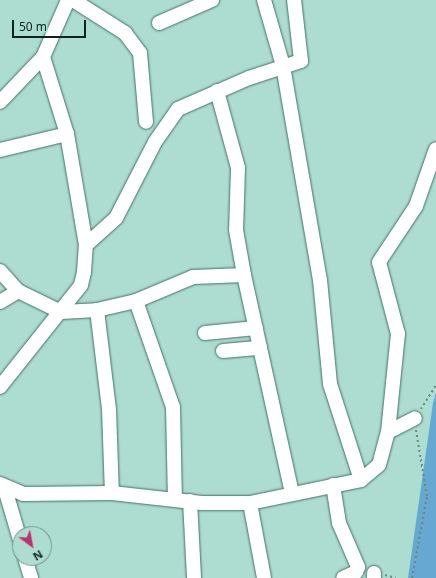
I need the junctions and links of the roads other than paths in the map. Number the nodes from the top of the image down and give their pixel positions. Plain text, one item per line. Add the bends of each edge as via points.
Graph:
1 (68, 0) edge
2 (73, 0) edge
3 (212, 0) edge
4 (264, 0) edge
5 (294, 0) edge
6 (159, 23) dead end
7 (43, 57) junction
8 (283, 66) junction
9 (217, 91) junction
10 (0, 102) edge
11 (146, 122) dead end
12 (67, 134) junction
13 (436, 149) edge
14 (0, 150) edge
15 (86, 245) junction
16 (0, 271) edge
17 (244, 275) junction
18 (18, 291) junction
19 (136, 301) junction
20 (0, 302) edge
21 (97, 310) junction
22 (61, 312) junction
23 (256, 328) junction
24 (205, 333) dead end
25 (260, 348) junction
26 (223, 351) dead end
27 (0, 387) edge
28 (414, 418) road end
29 (388, 432) junction
30 (361, 480) junction
31 (333, 485) junction
32 (2, 486) edge
33 (112, 493) junction
34 (292, 494) junction
35 (175, 499) junction
36 (190, 501) junction
37 (250, 503) junction
38 (15, 526) edge
39 (27, 566) edge
40 (31, 578) edge
41 (194, 578) edge
42 (264, 578) edge
43 (343, 578) edge

1 - 7 street
2 - 11 street via 125,32 140,53
3 - 6 street
4 - 8 street
5 - 8 street via 301,60
7 - 10 street
7 - 12 street
8 - 9 street
8 - 30 street via 320,280 330,384
9 - 15 street via 182,106 175,113 116,218
9 - 17 street via 238,168 236,230
12 - 14 street
12 - 15 street
13 - 29 street via 416,206 379,262 398,334
15 - 22 street via 81,285
16 - 18 street
17 - 19 street via 193,277
17 - 23 street
18 - 20 street
18 - 22 street
19 - 21 street
19 - 35 street via 172,407
21 - 22 street
21 - 33 street via 109,409
22 - 27 street
23 - 24 street
23 - 25 street
25 - 26 street
25 - 34 street
28 - 29 street
29 - 30 street via 380,465
30 - 31 street
31 - 34 street
31 - 43 street via 339,523 358,567 356,572
32 - 33 street via 23,494
32 - 38 street
33 - 35 street
34 - 37 street
35 - 36 street
36 - 37 street
36 - 41 street
37 - 42 street
39 - 40 street

